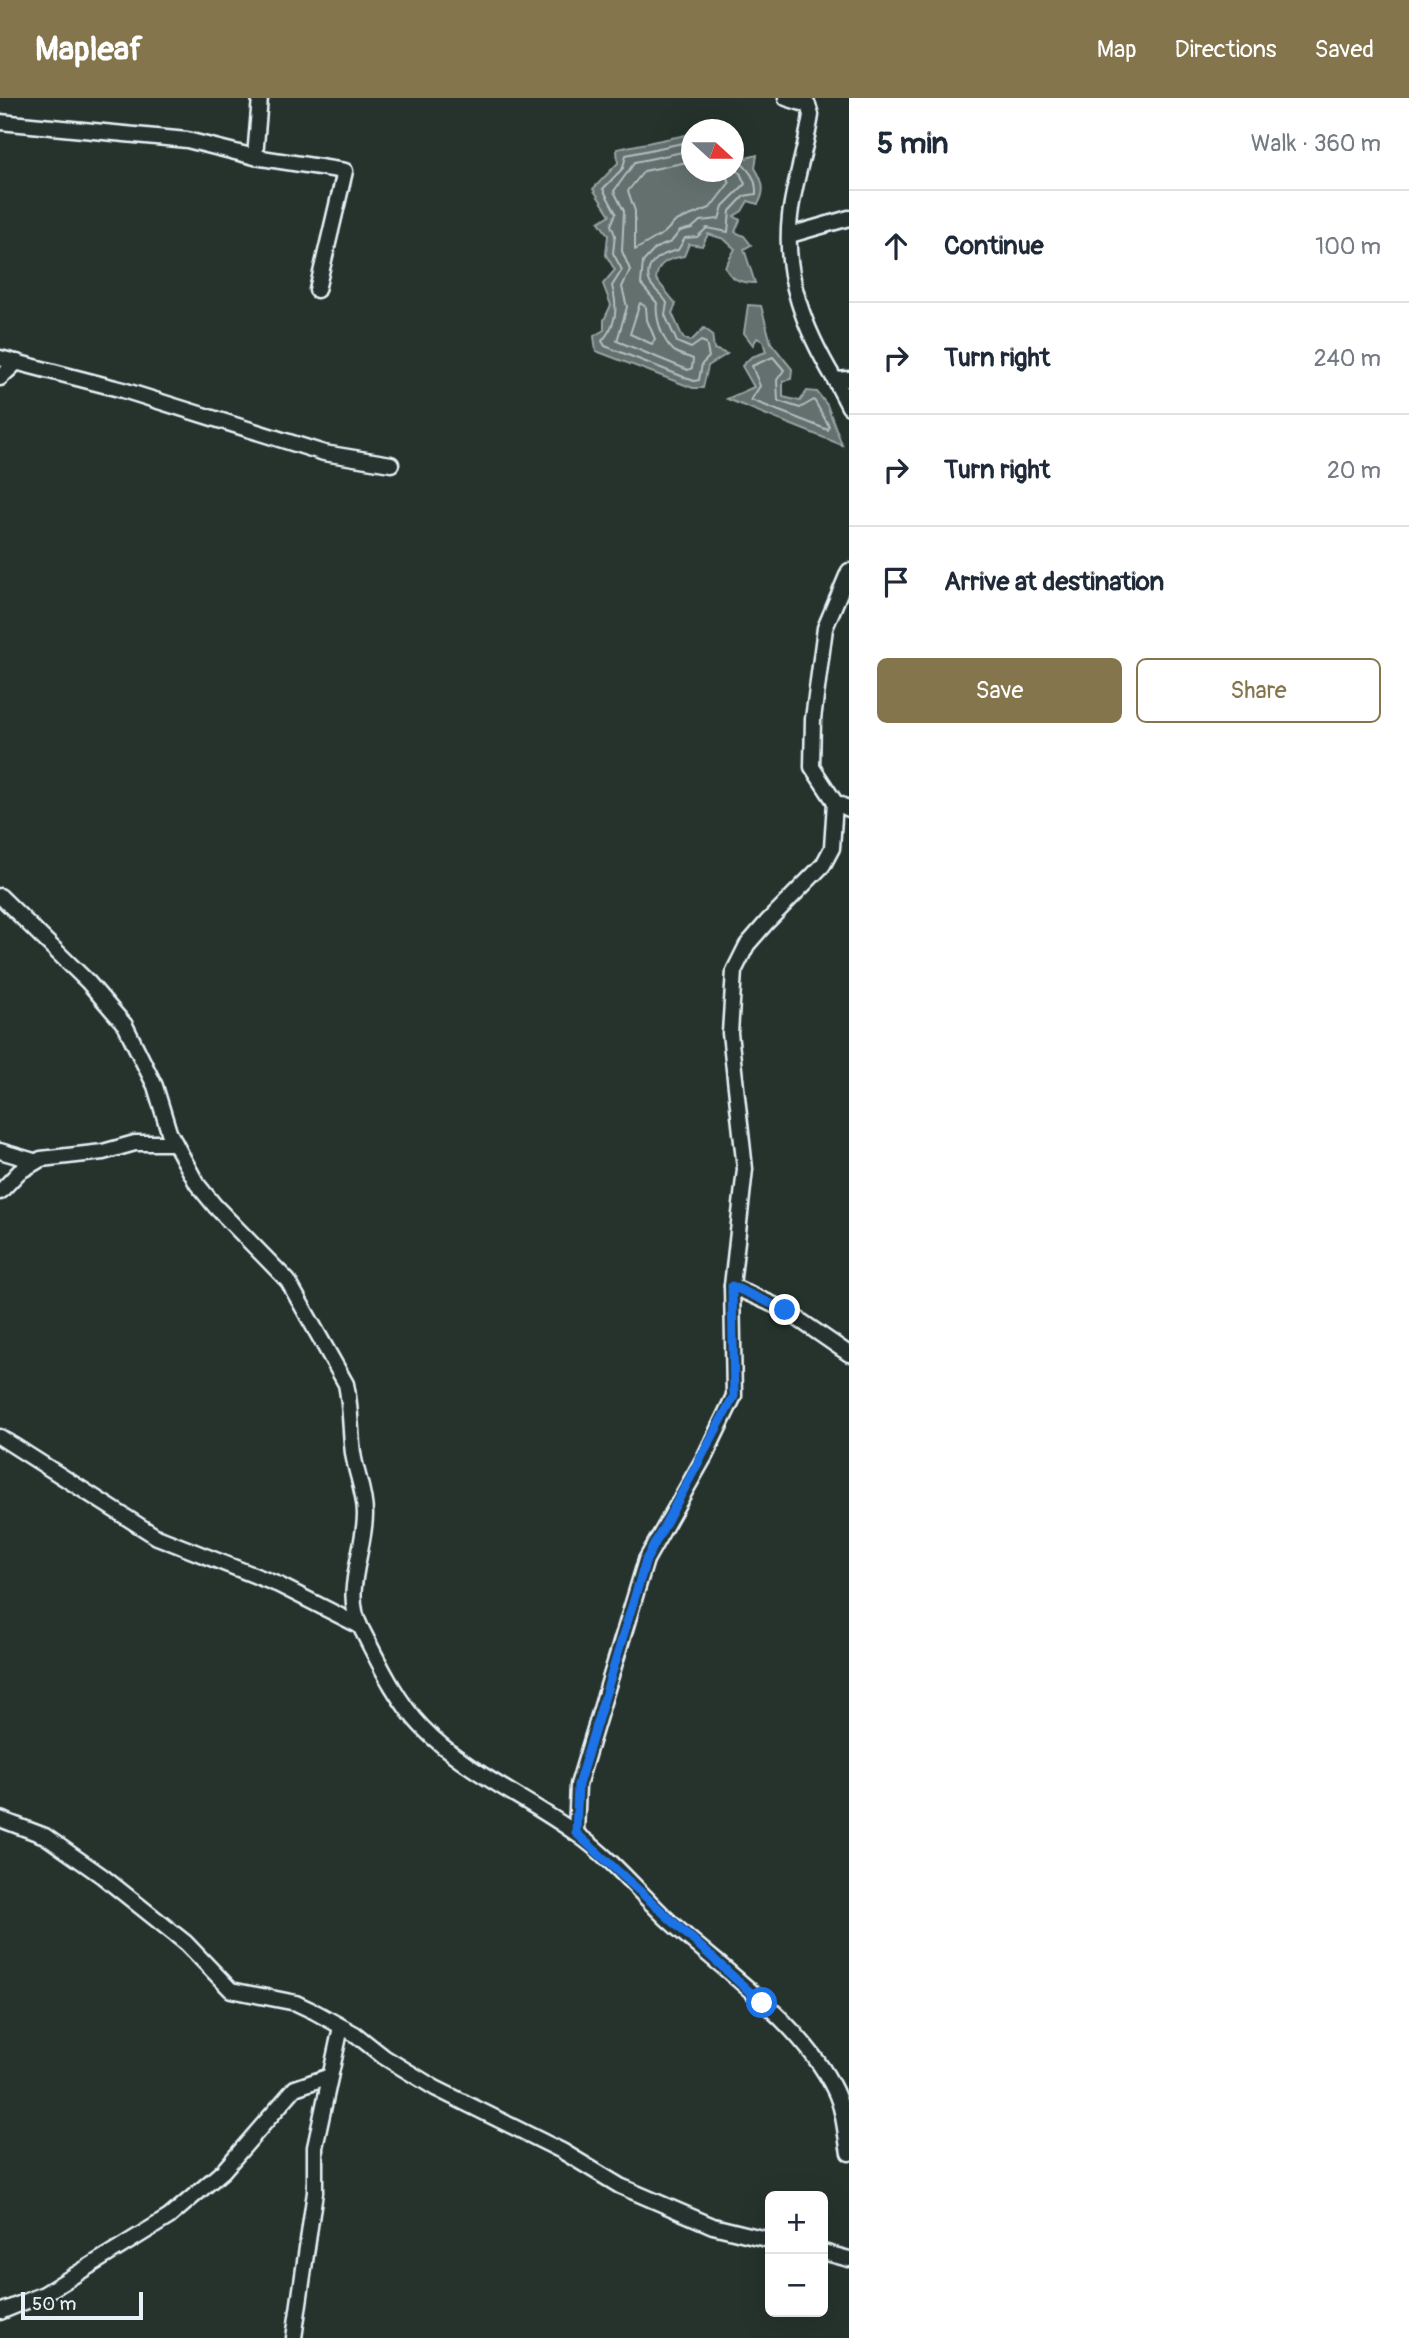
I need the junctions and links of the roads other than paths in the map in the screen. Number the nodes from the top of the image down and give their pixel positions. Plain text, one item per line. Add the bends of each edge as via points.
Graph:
1 (260, 98) edge
2 (786, 98) edge
3 (0, 122) edge
4 (255, 157) junction
5 (849, 218) edge
6 (790, 235) junction
7 (317, 290) dead end
8 (0, 358) edge
9 (17, 362) junction
10 (0, 377) edge
11 (842, 380) edge
12 (849, 407) edge
13 (391, 464) dead end
14 (849, 572) edge
15 (835, 802) junction
16 (849, 809) edge
17 (0, 896) edge
18 (175, 1143) junction
19 (0, 1151) edge
20 (34, 1161) junction
21 (0, 1192) edge
22 (732, 1286) junction
23 (849, 1354) edge
24 (0, 1437) edge
25 (358, 1625) junction
26 (0, 1819) edge
27 (576, 1833) junction
28 (341, 2027) junction
29 (330, 2076) junction
30 (849, 2153) edge
31 (765, 2238) edge
32 (828, 2253) edge
33 (849, 2259) edge
34 (0, 2312) edge
35 (293, 2338) edge

1 - 4 street
2 - 6 street via 808,105 811,115
3 - 4 street via 187,141
4 - 7 street via 345,171
5 - 6 street
6 - 11 street via 789,264 796,300
8 - 9 street
9 - 10 street
9 - 13 street via 324,453
11 - 12 street
14 - 15 street via 825,628 813,719 812,767
15 - 16 street
15 - 22 street via 832,848 823,865 766,922 734,971 730,1033 745,1169
17 - 18 street via 125,1025 141,1053
18 - 20 street via 135,1143
18 - 25 street via 215,1206 288,1281 346,1384 365,1513 354,1591
19 - 20 street
20 - 21 street
22 - 23 street via 785,1310
22 - 27 street via 734,1396 646,1560 581,1772
24 - 25 street via 157,1537 279,1586
25 - 27 street via 420,1725 491,1780
26 - 28 street via 45,1836 96,1872 186,1943 224,1985 296,2003
27 - 30 street via 793,2033 835,2091
28 - 29 street
28 - 31 street via 435,2088 562,2151 620,2186 713,2226
29 - 34 street via 295,2088 223,2171 169,2217 44,2294
29 - 35 street via 315,2147 314,2192
32 - 33 street

